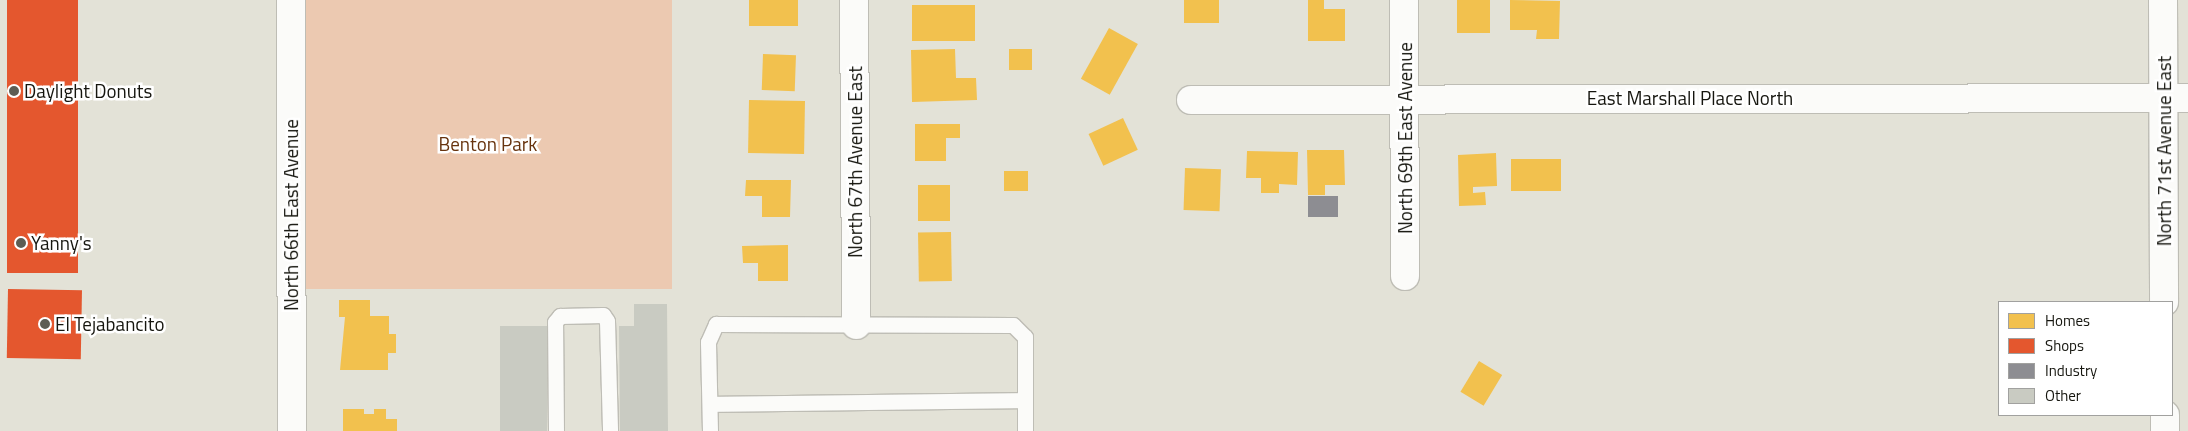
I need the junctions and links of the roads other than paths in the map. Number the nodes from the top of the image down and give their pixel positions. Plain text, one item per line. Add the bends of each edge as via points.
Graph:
1 (291, 0) edge
2 (854, 0) edge
3 (1404, 0) edge
4 (2163, 0) edge
5 (1404, 98) junction
6 (2176, 98) edge
7 (1191, 100) dead end
8 (1405, 276) dead end
9 (2164, 301) edge
10 (856, 325) junction
11 (1025, 400) junction
12 (710, 404) junction
13 (2165, 416) edge
14 (292, 431) edge
15 (556, 431) edge
16 (610, 431) edge
17 (710, 431) edge
18 (1025, 431) edge
19 (2165, 431) edge

1 - 14 street, North 66th East Avenue
2 - 10 street, North 67th Avenue East
3 - 5 street, North 69th East Avenue
4 - 6 street, North 71st Avenue East
5 - 6 street, East Marshall Place North
5 - 7 street, East Marshall Place North
5 - 8 street, North 69th East Avenue
6 - 9 street, North 71st Avenue East
10 - 11 lane via 1013,325 1025,337
10 - 12 lane via 716,324 708,342
11 - 12 lane
11 - 18 lane
12 - 17 lane
13 - 19 street
15 - 16 lane via 555,322 560,316 594,315 602,315 607,321

